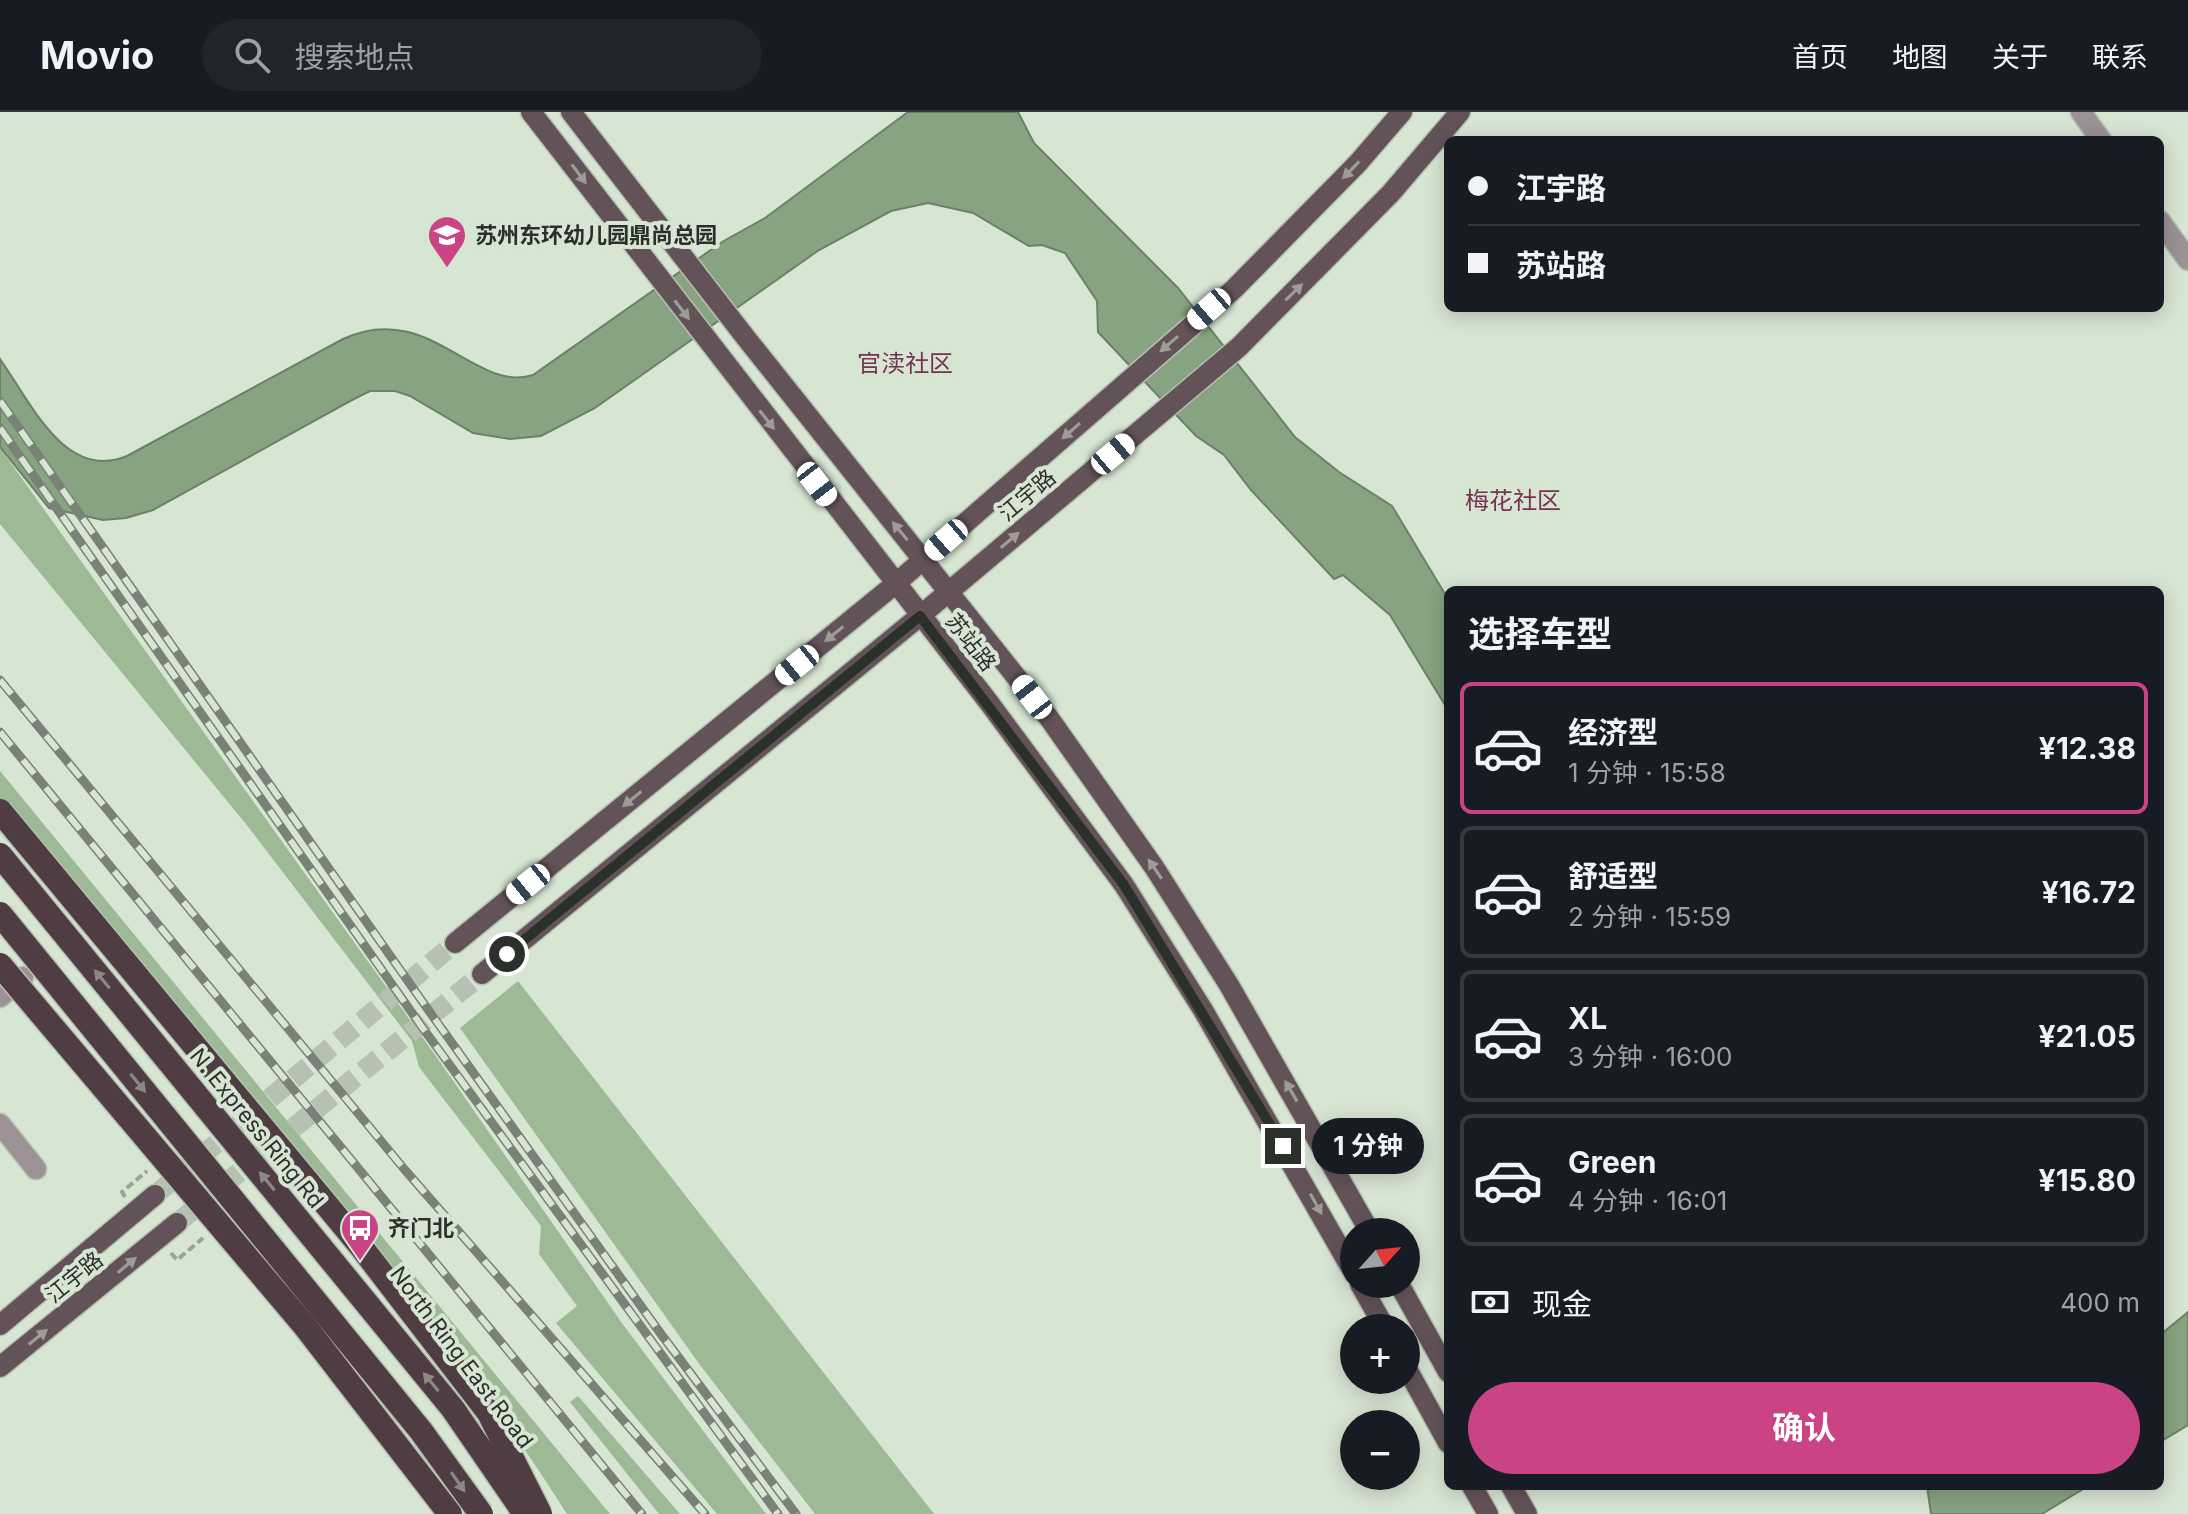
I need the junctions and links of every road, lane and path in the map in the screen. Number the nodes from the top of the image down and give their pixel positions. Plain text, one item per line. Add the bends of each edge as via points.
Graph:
1 (531, 112) edge
2 (571, 112) edge
3 (1402, 112) edge
4 (1460, 112) edge
5 (2081, 112) edge
6 (2098, 136) edge
7 (2164, 227) edge
8 (2188, 260) edge
9 (923, 560) junction
10 (894, 585) junction
11 (950, 590) junction
12 (920, 616) junction
13 (0, 811) edge
14 (0, 824) edge
15 (0, 855) edge
16 (0, 914) edge
17 (455, 943) tunnel mouth
18 (0, 949) edge
19 (0, 965) edge
20 (482, 974) tunnel mouth
21 (23, 977) junction
22 (0, 997) edge
23 (0, 1124) edge
24 (158, 1161) dead end
25 (36, 1169) dead end
26 (122, 1192) dead end
27 (155, 1195) tunnel mouth
28 (1362, 1218) edge
29 (177, 1223) tunnel mouth
30 (205, 1236) dead end
31 (1340, 1249) edge
32 (177, 1260) dead end
33 (1407, 1298) edge
34 (0, 1325) edge
35 (1444, 1365) edge
36 (0, 1367) edge
37 (1420, 1392) edge
38 (1444, 1436) edge
39 (1474, 1490) edge
40 (1513, 1490) edge
41 (450, 1514) edge
42 (457, 1514) edge
43 (481, 1514) edge
44 (525, 1514) edge
45 (543, 1514) edge
46 (1488, 1514) edge
47 (1527, 1514) edge

1 -> 10 main road, 苏站路
9 -> 2 main road, 苏站路
3 -> 9 main road, 江宇路 via 1297,227
11 -> 4 main road, 江宇路 via 1239,347 1391,193
5 - 6 street
7 - 8 street
9 - 10 main road, 江宇路
9 - 11 main road, 苏站路
10 - 12 main road, 苏站路
10 -> 17 main road, 江宇路
11 - 12 main road, 江宇路
28 -> 11 main road, 苏站路 via 1229,985 1154,867
12 - 20 main road, 江宇路
12 -> 31 main road, 苏站路 via 1124,885 1203,1010
13 - 45 highway, bridge via 378,1268 489,1413
14 - 45 main road, North Ring East Road via 468,1397
44 -> 15 highway, N. Express Ring Rd, bridge via 453,1409
16 -> 43 highway, bridge via 421,1431
18 - 21 main road
19 - 41 highway, bridge via 304,1325
21 - 22 street
21 - 42 main road via 297,1303
23 - 25 street
24 - 26 path
27 - 34 main road, 江宇路
36 -> 29 main road, 江宇路
30 - 32 path
33 - 35 main road
37 - 38 main road
39 - 46 main road
40 - 47 main road

